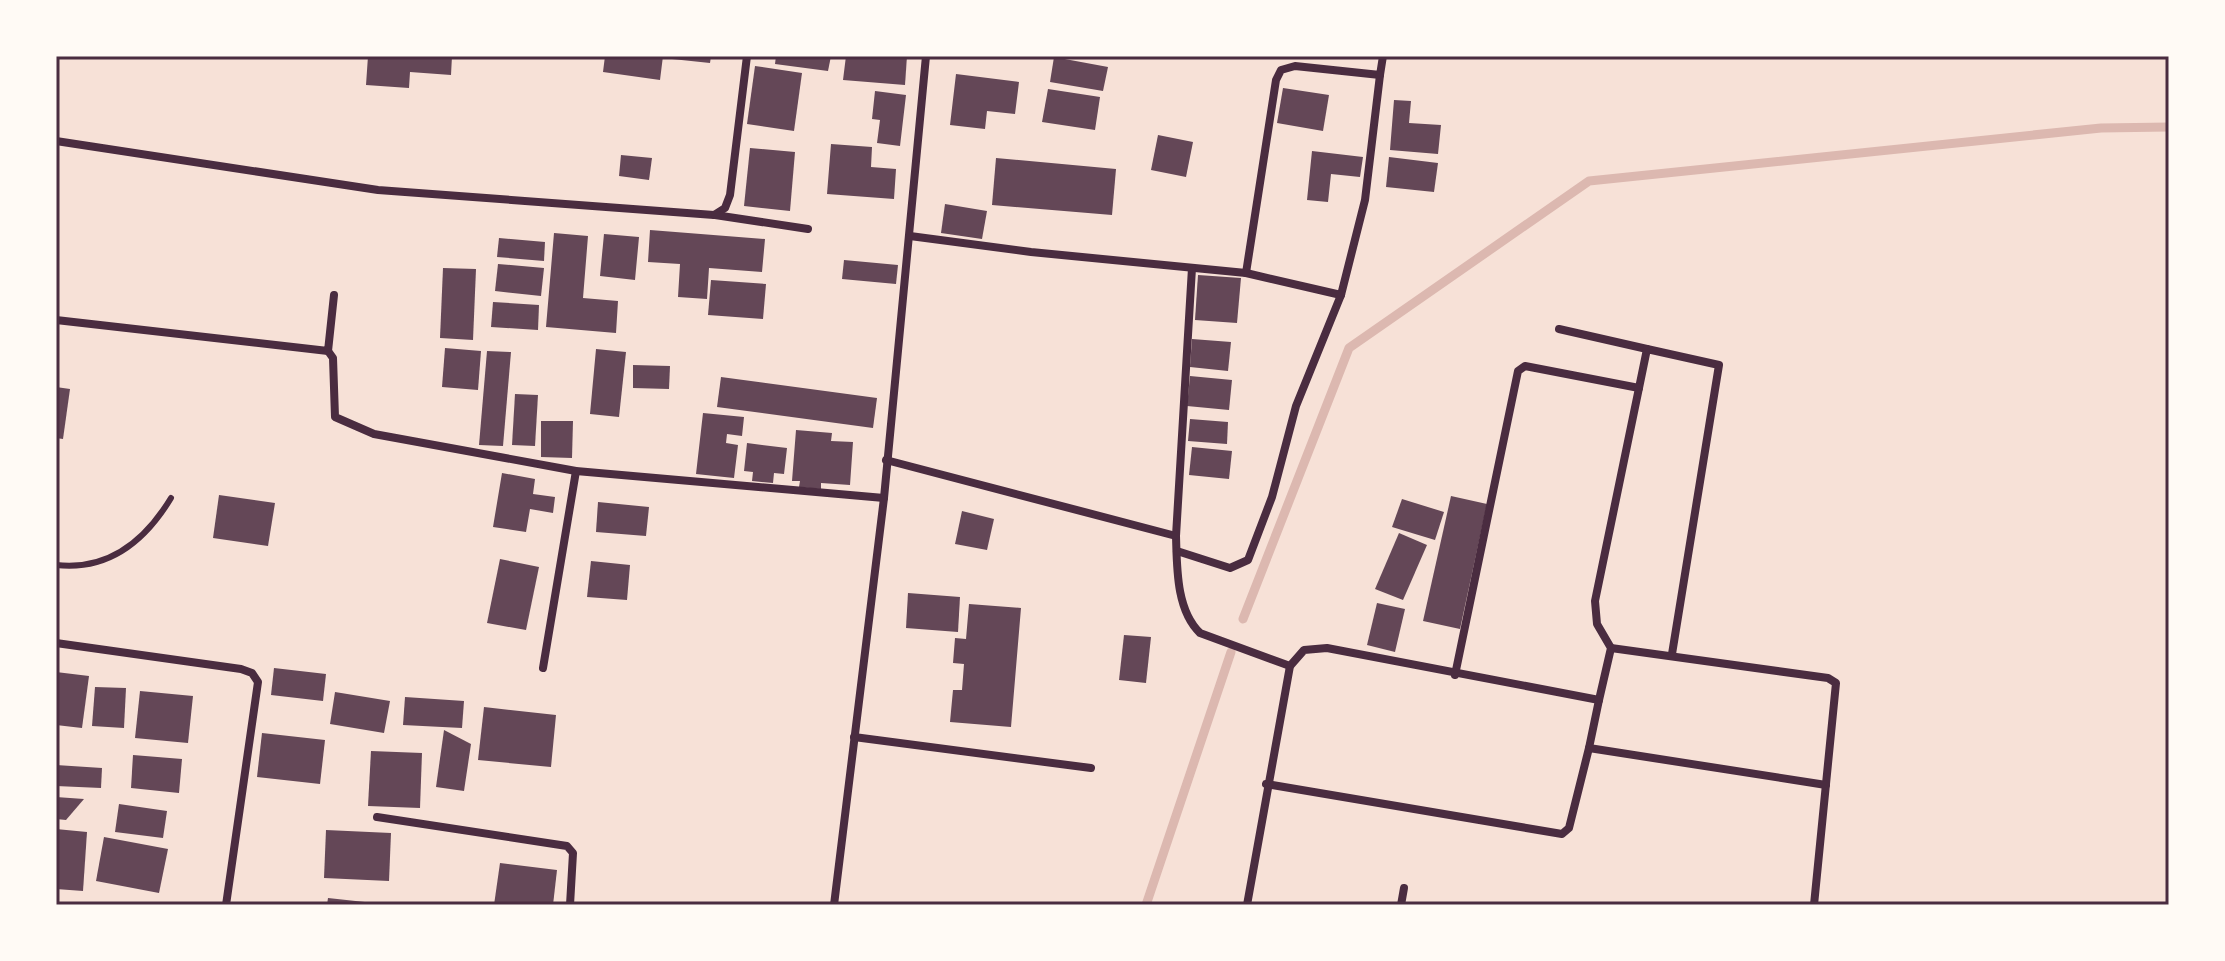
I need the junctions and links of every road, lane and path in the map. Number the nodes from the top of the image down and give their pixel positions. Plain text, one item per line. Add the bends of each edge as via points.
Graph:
1 (747, 56) edge
2 (926, 56) edge
3 (1383, 56) edge
4 (1380, 75) junction
5 (56, 141) edge
6 (714, 215) junction
7 (808, 229) dead end
8 (910, 236) junction
9 (1192, 268) junction
10 (1246, 273) junction
11 (334, 295) dead end
12 (1341, 295) junction
13 (56, 320) edge
14 (1559, 329) dead end
15 (1647, 349) junction
16 (328, 351) junction
17 (1639, 388) junction
18 (886, 460) junction
19 (576, 471) junction
20 (171, 498) dead end
21 (884, 498) junction
22 (1176, 536) junction
23 (1177, 551) junction
24 (56, 565) edge
25 (56, 643) edge
26 (1611, 648) junction
27 (1672, 654) junction
28 (1290, 666) junction
29 (543, 668) dead end
30 (1455, 675) junction
31 (1599, 700) junction
32 (854, 737) junction
33 (1589, 748) junction
34 (1091, 768) dead end
35 (1266, 784) junction
36 (1826, 785) junction
37 (377, 817) dead end
38 (1404, 888) dead end
39 (226, 905) edge
40 (570, 905) edge
41 (834, 905) edge
42 (1247, 905) edge
43 (1401, 905) edge
44 (1814, 905) edge

1 - 6 street via 730,195 725,208
2 - 8 street
3 - 4 street
4 - 10 street via 1295,66 1281,70
4 - 12 street via 1365,200
5 - 6 street via 378,190
6 - 7 street
8 - 9 street
8 - 18 street
9 - 10 street
9 - 22 street
10 - 12 street
11 - 16 street
12 - 23 street via 1296,406 1272,497 1248,560 1230,568
13 - 16 street
14 - 15 street
15 - 17 street
15 - 27 street via 1719,365
16 - 19 street via 333,358 335,417 374,434
17 - 26 street via 1595,601 1597,624
17 - 30 street via 1525,366 1518,371
18 - 21 street
18 - 22 street
19 - 21 street
19 - 29 street
20 - 24 lane via 150,529 110,558 92,566
21 - 32 street
22 - 23 street
23 - 28 street via 1184,609 1200,633
25 - 39 street via 241,669 258,682
26 - 27 street
26 - 31 street
27 - 36 street via 1833,680 1837,687
28 - 30 street via 1299,653 1319,648
28 - 35 street
30 - 31 street
31 - 33 street
32 - 34 street
32 - 41 street
33 - 35 street via 1569,828 1562,834
33 - 36 street
35 - 42 street
36 - 44 street
37 - 40 street via 567,846 573,853
38 - 43 street

